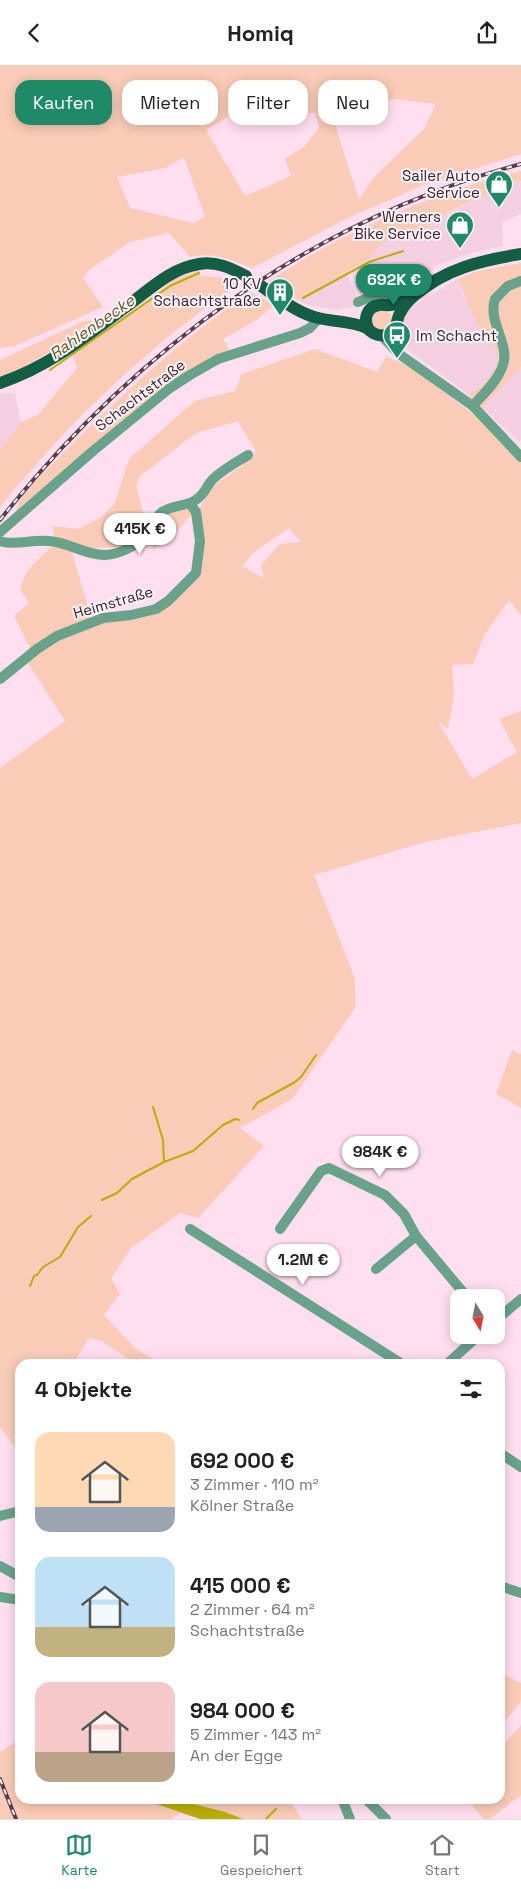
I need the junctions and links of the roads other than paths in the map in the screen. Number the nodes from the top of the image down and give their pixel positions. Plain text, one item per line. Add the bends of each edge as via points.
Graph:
1 (521, 254) edge
2 (246, 276) dead end
3 (521, 281) edge
4 (432, 283) junction
5 (261, 286) dead end
6 (414, 296) junction
7 (358, 302) dead end
8 (388, 306) junction
9 (367, 313) junction
10 (319, 318) junction
11 (397, 319) junction
12 (343, 321) junction
13 (368, 328) junction
14 (387, 334) junction
15 (0, 383) edge
16 (473, 406) junction
17 (248, 455) dead end
18 (521, 457) edge
19 (190, 504) junction
20 (0, 532) edge
21 (0, 541) edge
22 (0, 679) edge
23 (190, 1229) dead end
24 (280, 1229) dead end
25 (416, 1236) junction
26 (376, 1269) dead end
27 (460, 1289) edge
28 (521, 1299) edge
29 (505, 1312) edge
30 (470, 1344) edge
31 (394, 1359) edge
32 (453, 1359) edge
33 (505, 1456) edge
34 (521, 1467) edge
35 (15, 1512) edge
36 (0, 1516) edge
37 (0, 1565) edge
38 (15, 1574) edge
39 (505, 1588) edge
40 (521, 1593) edge
41 (0, 1597) edge
42 (15, 1599) edge
43 (344, 1804) edge
44 (371, 1804) edge
45 (350, 1819) edge
46 (386, 1819) edge

1 - 4 main road via 466,266
2 - 15 main road via 210,263 180,270 58,356
3 - 16 street via 508,286 494,299 493,315 504,361 494,381
4 - 6 main road
4 - 7 street via 430,279 423,279 384,296 377,294
5 - 10 main road via 298,310
6 - 8 main road
6 - 11 main road
8 - 9 main road via 374,306
8 - 11 main road
9 - 12 main road
9 - 13 main road
10 - 12 main road
10 - 20 street, Schachtstraße via 300,333 218,359 170,388
11 - 14 main road via 396,326
12 - 13 main road
13 - 14 main road via 374,334
14 - 16 street via 408,360
16 - 18 street
17 - 19 street via 214,478 204,493
19 - 21 street via 183,503 164,511 147,534 116,554 93,553 51,541
19 - 22 street, Heimstraße via 196,512 200,541 196,573 168,601 156,609 103,618 57,636
23 - 31 street
24 - 25 street via 321,1171 329,1168 385,1195 404,1214
25 - 26 street
25 - 27 street
28 - 29 street
30 - 32 street
33 - 34 street
35 - 36 street
37 - 38 street
39 - 40 street
41 - 42 street
43 - 45 street
44 - 46 street

